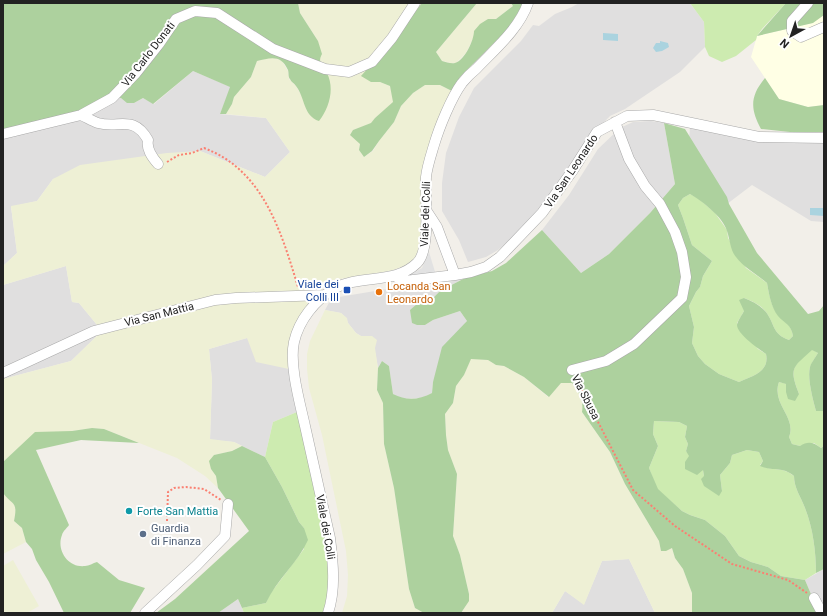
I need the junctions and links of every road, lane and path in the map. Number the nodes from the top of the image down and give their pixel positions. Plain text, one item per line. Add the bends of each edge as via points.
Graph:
1 (416, 3) edge
2 (528, 3) edge
3 (808, 3) edge
4 (824, 27) edge
5 (81, 115) junction
6 (615, 122) junction
7 (3, 134) edge
8 (824, 138) edge
9 (158, 164) joint
10 (426, 210) junction
11 (455, 275) junction
12 (394, 276) junction
13 (324, 295) junction
14 (301, 296) junction
15 (572, 370) joint
16 (3, 374) edge
17 (228, 504) joint
18 (167, 521) dead end
19 (814, 598) joint
20 (145, 613) edge
21 (328, 613) edge
22 (822, 613) edge

1 - 5 street, Via Carlo Donati via 372,62 349,72 325,70 273,49 217,13 195,11 176,19 136,73 112,98
2 - 10 street, Viale dei Colli via 516,26 462,83 440,126 426,176
3 - 4 street via 792,21 792,31 801,37
5 - 7 street, Via Carlo Donati
5 - 9 street via 99,123 134,125 143,131 152,157
6 - 8 street, Via San Leonardo via 627,116 653,115 759,137
6 - 11 street, Via San Leonardo via 597,132 542,213 500,257 486,267
6 - 15 street, Via Sbusa via 629,158 645,186 660,204 675,232 682,252 686,277 682,298 634,344 606,361
9 - 14 path via 204,148 229,160 245,174 270,211
10 - 11 street via 437,227
10 - 12 street, Viale dei Colli via 424,252 418,263
11 - 12 street, Via San Leonardo via 405,281
12 - 13 street, Viale dei Colli via 342,284
13 - 14 street, Via San Mattia
13 - 21 street, Viale dei Colli via 304,318 294,342 293,364 330,538 332,596
14 - 16 street, Via San Mattia via 215,300 112,326 94,331
15 - 19 path, Via Sbusa via 633,490 675,526 732,564 788,580
17 - 18 path via 204,489 174,488 168,492
17 - 20 street via 225,536
19 - 22 street

